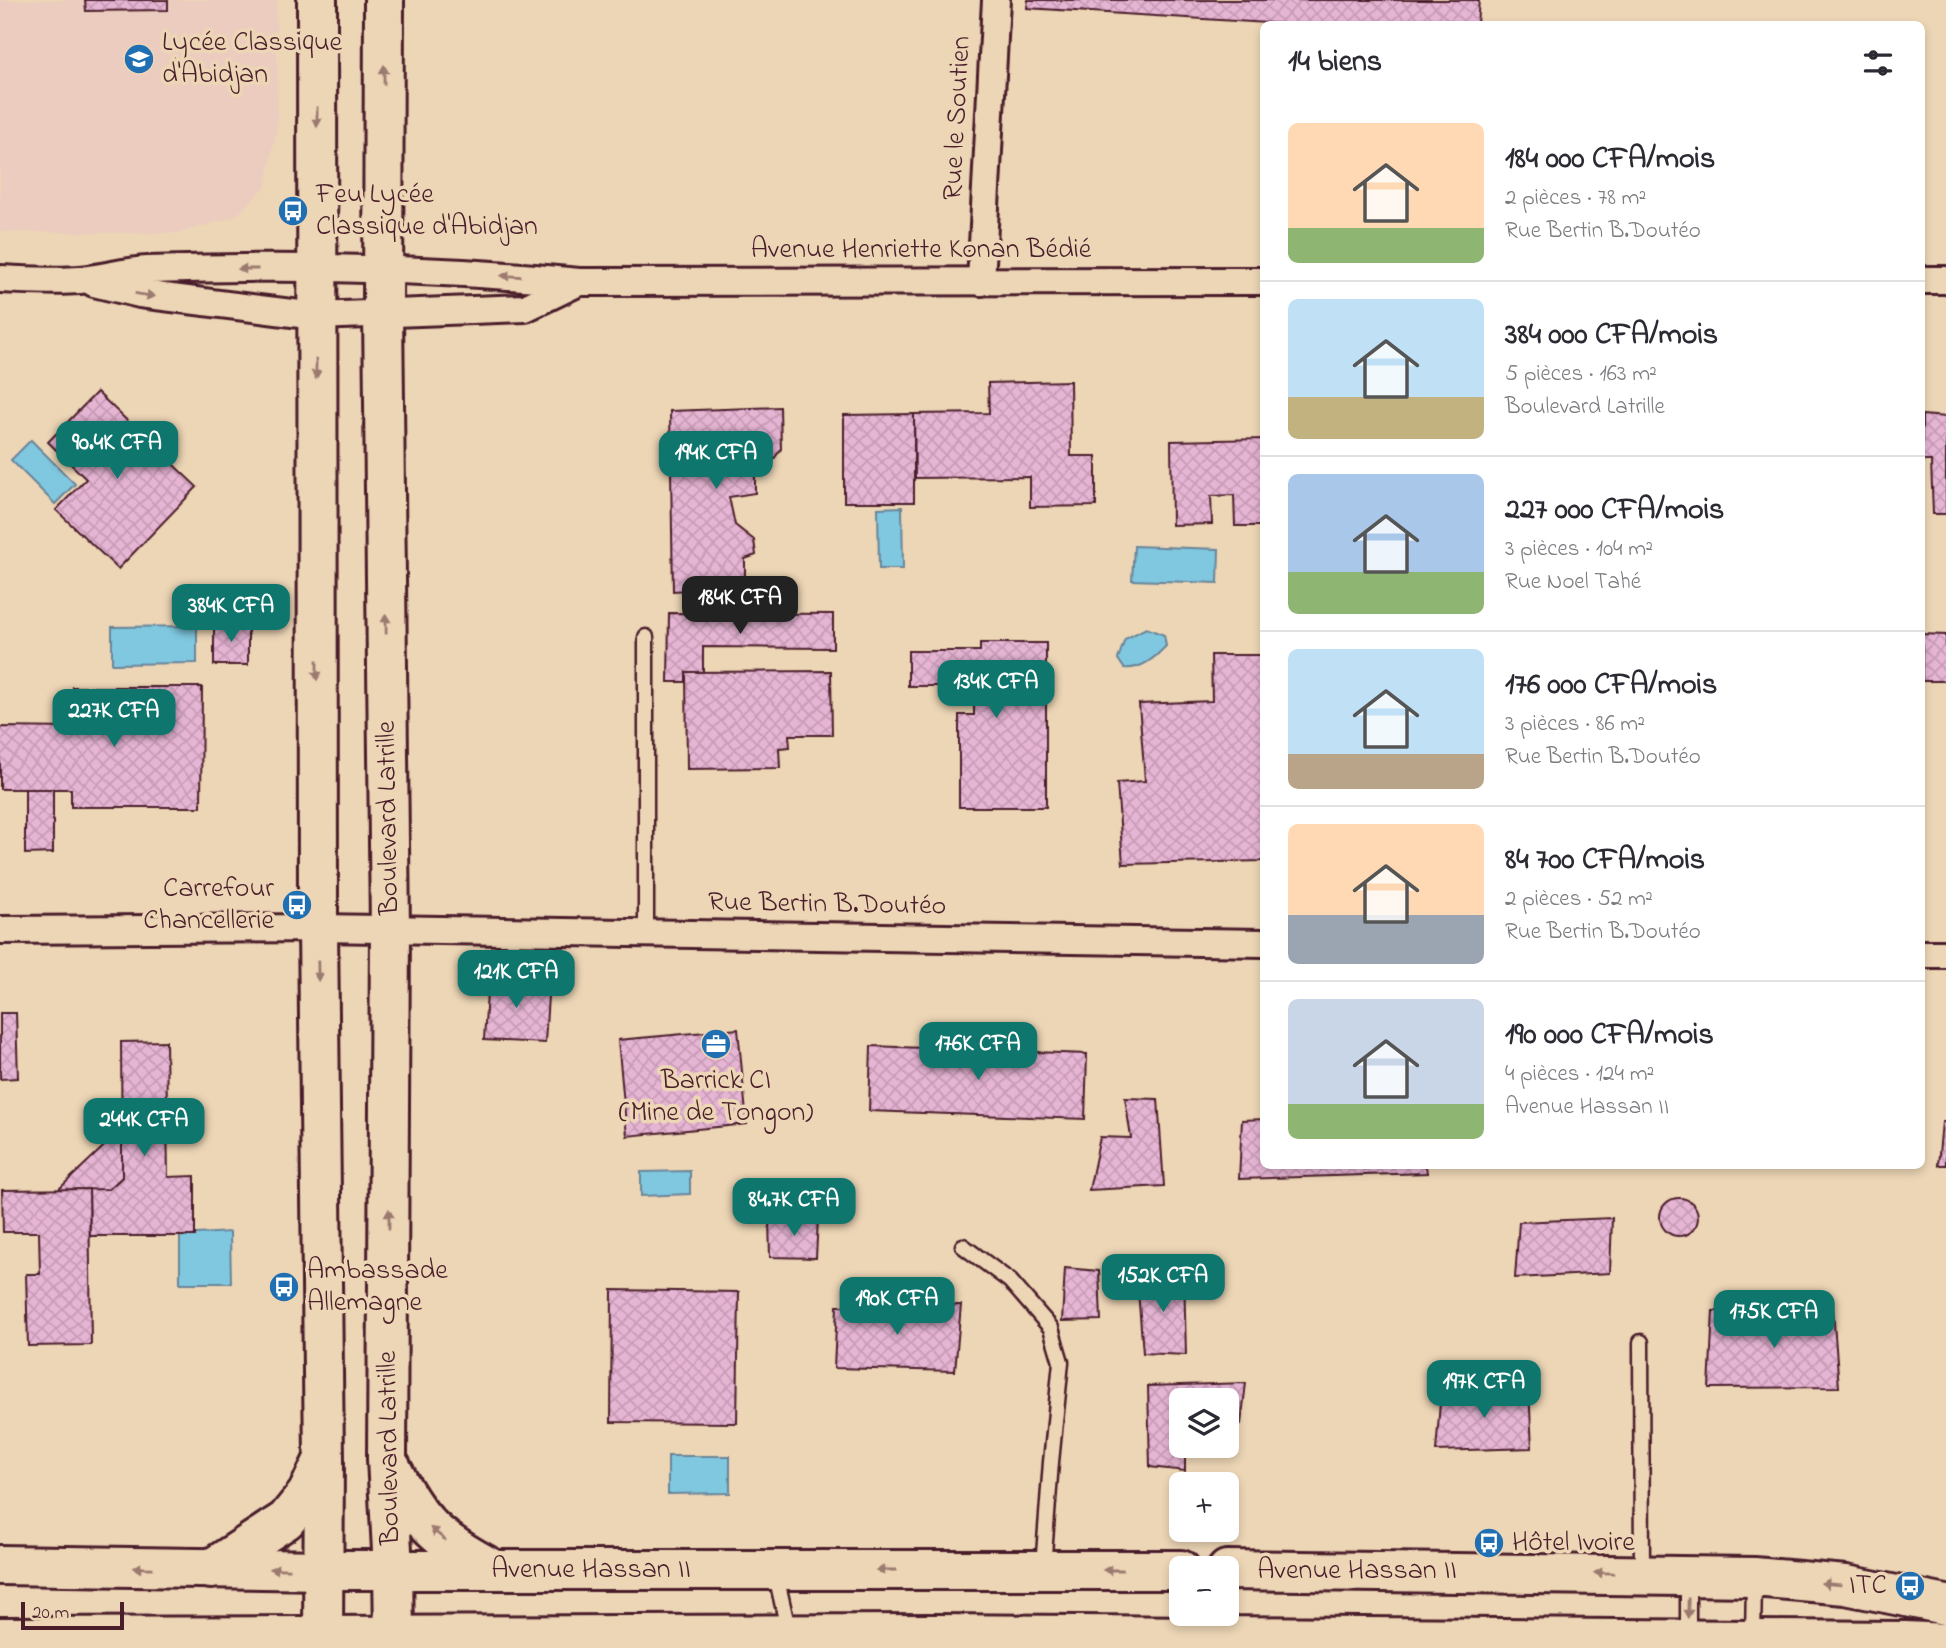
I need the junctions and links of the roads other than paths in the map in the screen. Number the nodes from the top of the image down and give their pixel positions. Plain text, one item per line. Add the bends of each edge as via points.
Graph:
1 (317, 0) edge
2 (384, 0) edge
3 (996, 0) edge
4 (316, 269) junction
5 (384, 270) junction
6 (0, 279) edge
7 (79, 280) junction
8 (1925, 280) edge
9 (1946, 280) edge
10 (1260, 281) edge
11 (579, 282) junction
12 (981, 282) junction
13 (383, 314) junction
14 (316, 316) junction
15 (646, 638) dead end
16 (318, 928) junction
17 (0, 930) edge
18 (390, 930) junction
19 (646, 934) junction
20 (1260, 943) edge
21 (1925, 954) edge
22 (1946, 954) edge
23 (963, 1246) dead end
24 (1641, 1342) dead end
25 (324, 1459) junction
26 (387, 1459) junction
27 (0, 1565) edge
28 (211, 1569) junction
29 (393, 1569) junction
30 (325, 1570) junction
31 (496, 1570) junction
32 (775, 1570) junction
33 (1043, 1570) junction
34 (1169, 1570) edge
35 (1239, 1570) edge
36 (1642, 1574) junction
37 (1688, 1575) junction
38 (1754, 1577) junction
39 (1946, 1605) edge
40 (323, 1636) junction
41 (394, 1636) junction
42 (3, 1641) edge
43 (791, 1641) edge
44 (1946, 1643) edge
45 (1687, 1644) edge
46 (1753, 1644) edge

1 -> 4 street
5 -> 2 street, Boulevard Latrille
3 - 12 street, Rue le Soutien
4 - 5 street, Avenue Henriette Konan Bédié
4 -> 7 street, Avenue Henriette Konan Bédié via 145,270
4 - 14 street
11 -> 5 street, Avenue Henriette Konan Bédié
5 - 13 street, Boulevard Latrille
6 - 7 street
7 -> 14 street, Avenue Henriette Konan Bédié via 140,294
8 - 9 street
10 - 12 street, Avenue Henriette Konan Bédié
11 - 12 street, Avenue Henriette Konan Bédié
11 - 13 street, Avenue Henriette Konan Bédié via 526,308
13 - 14 street, Avenue Henriette Konan Bédié
18 -> 13 street, Boulevard Latrille
14 -> 16 street
15 - 19 lane
16 - 17 street, Rue Bertin B.Doutéo
16 - 18 street, Rue Bertin B.Doutéo
16 -> 25 street
18 - 19 street, Rue Bertin B.Doutéo
26 -> 18 street, Boulevard Latrille
19 - 20 street, Rue Bertin B.Doutéo
21 - 22 street
23 - 33 lane via 1010,1281 1051,1328 1061,1362
24 - 36 lane
25 - 28 street via 307,1494 286,1520
25 - 30 street
26 - 29 street, Boulevard Latrille
31 -> 26 street via 454,1548 427,1526
28 -> 27 street, Avenue Hassan II
30 -> 28 street, Avenue Hassan II
29 - 30 street, Avenue Hassan II
29 - 31 street, Avenue Hassan II
29 - 41 street, Boulevard Latrille
30 - 40 street
31 - 32 street, Avenue Hassan II
33 -> 32 street, Avenue Hassan II
32 - 43 lane
34 -> 33 street, Avenue Hassan II
36 -> 35 street, Avenue Hassan II
36 - 37 street, Avenue Hassan II
37 - 38 street, Avenue Hassan II
37 -> 45 lane
39 -> 38 street, Avenue Hassan II via 1846,1586
38 - 46 lane
40 - 41 street
40 - 42 street
41 - 43 street
43 - 45 street
44 - 46 street
45 - 46 street

